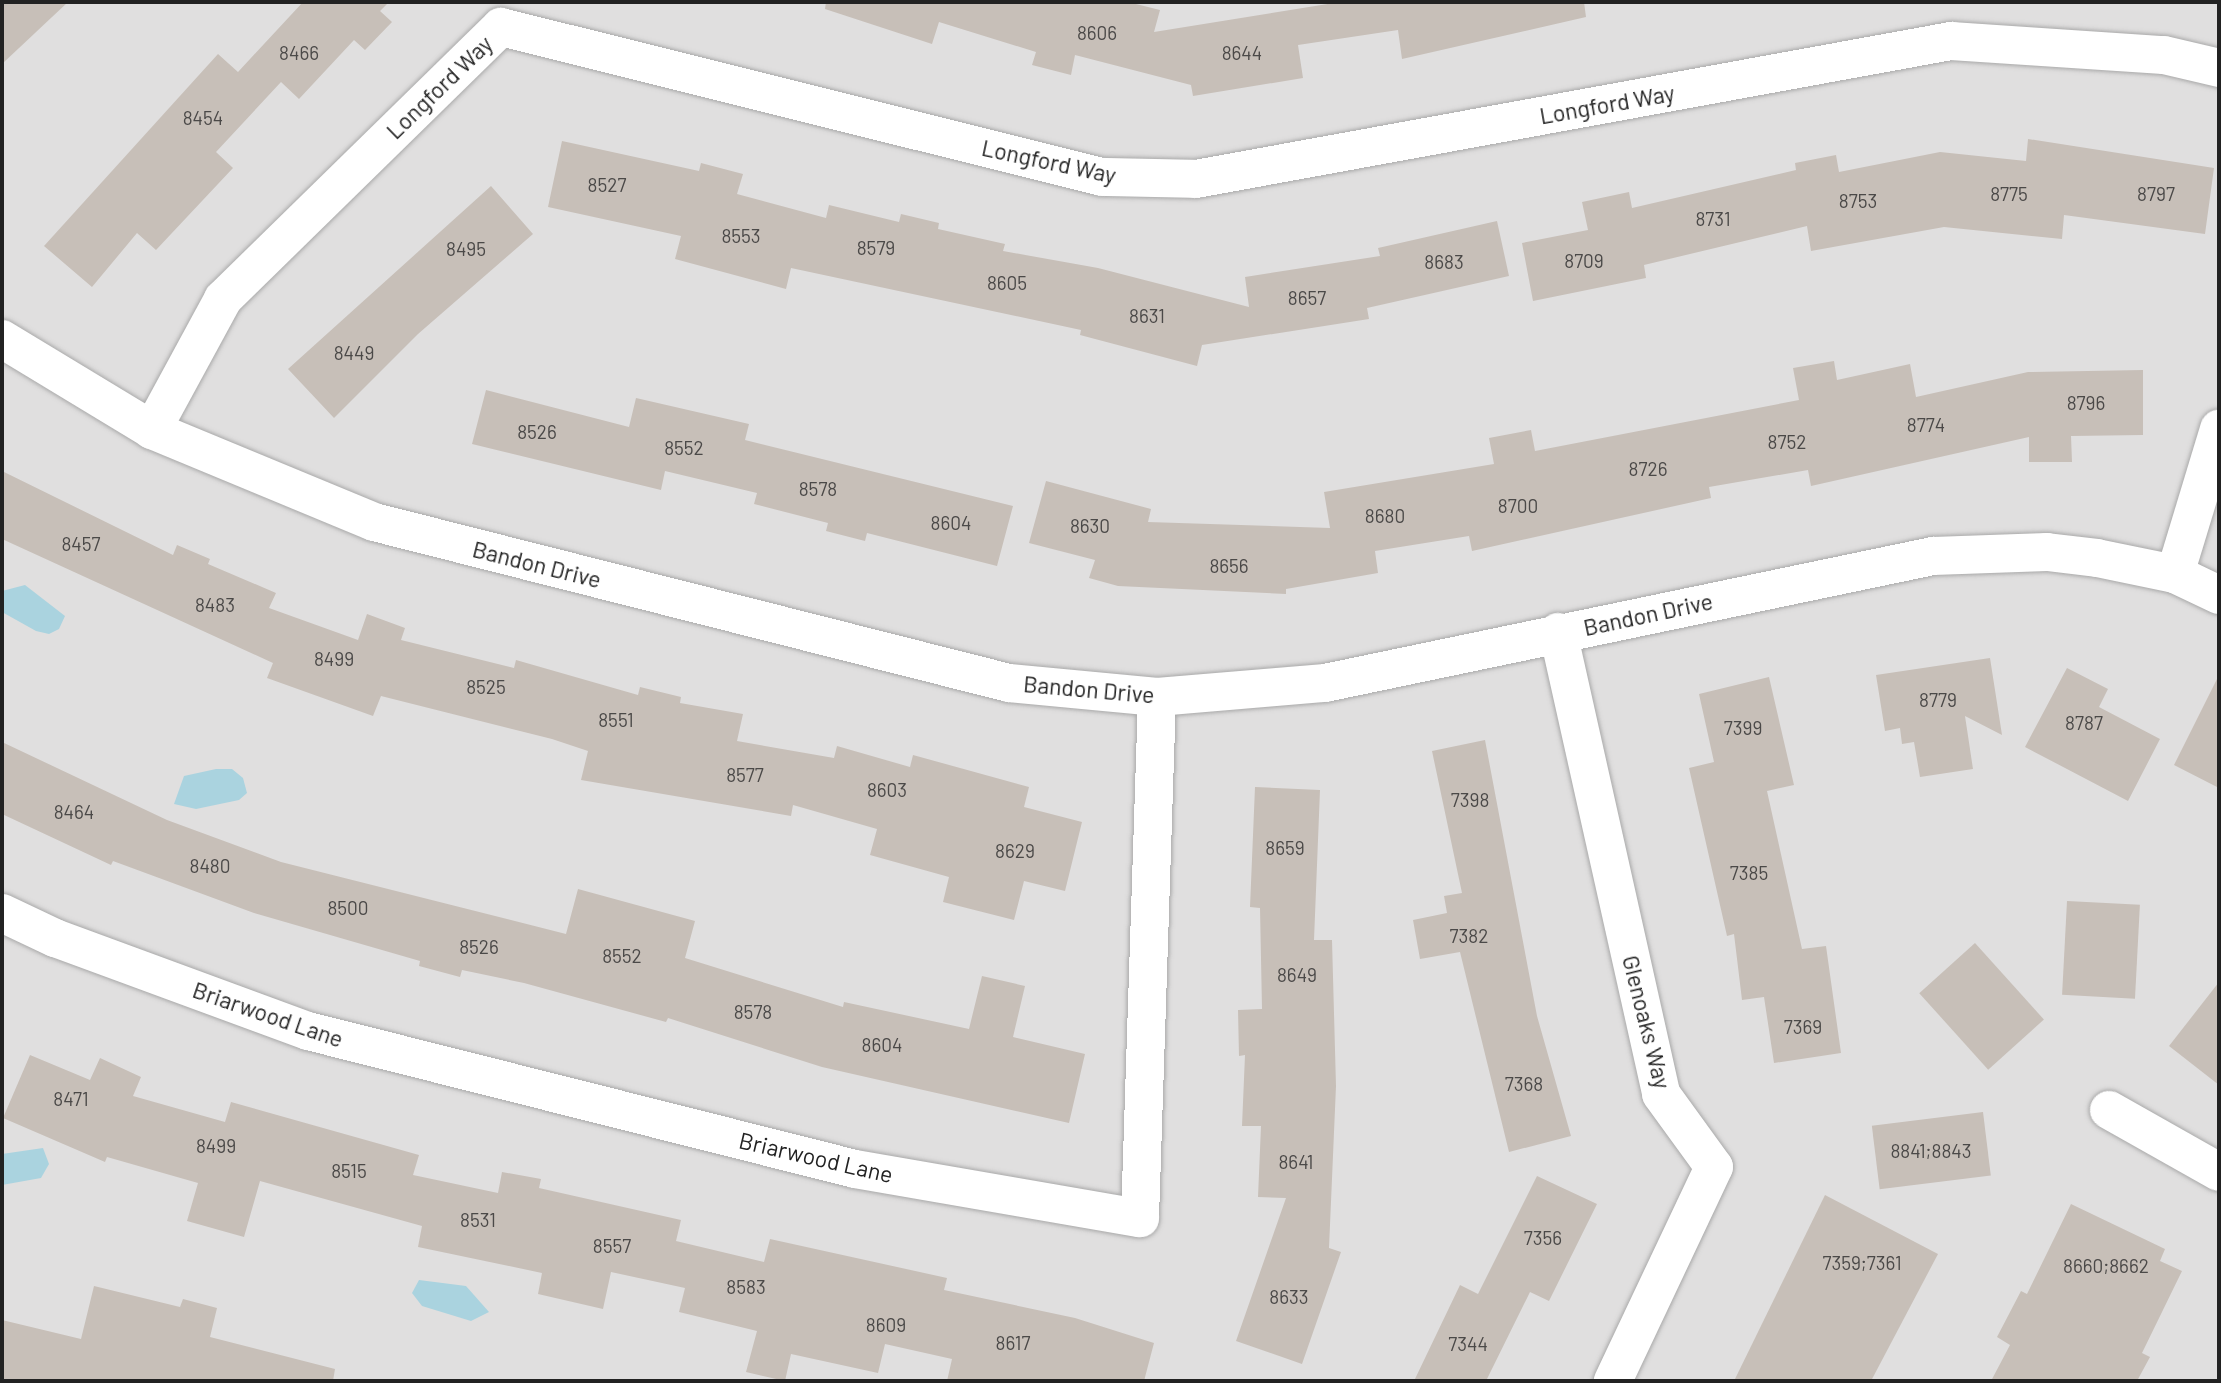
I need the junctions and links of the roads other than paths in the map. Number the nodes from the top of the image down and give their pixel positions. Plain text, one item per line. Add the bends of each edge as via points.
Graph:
1 (2219, 68) edge
2 (2, 340) edge
3 (2219, 429) edge
4 (152, 430) junction
5 (2175, 573) junction
6 (2219, 595) edge
7 (1558, 632) junction
8 (1157, 696) junction
9 (2, 913) edge
10 (2109, 1110) dead end
11 (2219, 1172) edge
12 (1613, 1381) edge

1 - 4 street, Longford Way via 2164,55 1951,41 1196,179 1115,178 501,27 223,299
2 - 4 street, Bandon Drive
3 - 5 street
4 - 8 street, Bandon Drive via 374,522 1009,682
5 - 6 street, Bandon Drive
5 - 7 street, Bandon Drive via 2047,552 1933,556
7 - 8 street, Bandon Drive via 1325,683
7 - 12 street, Glenoaks Way via 1661,1094 1714,1167
8 - 9 street, Briarwood Lane via 1140,1218 855,1169 308,1031 55,938
10 - 11 street

